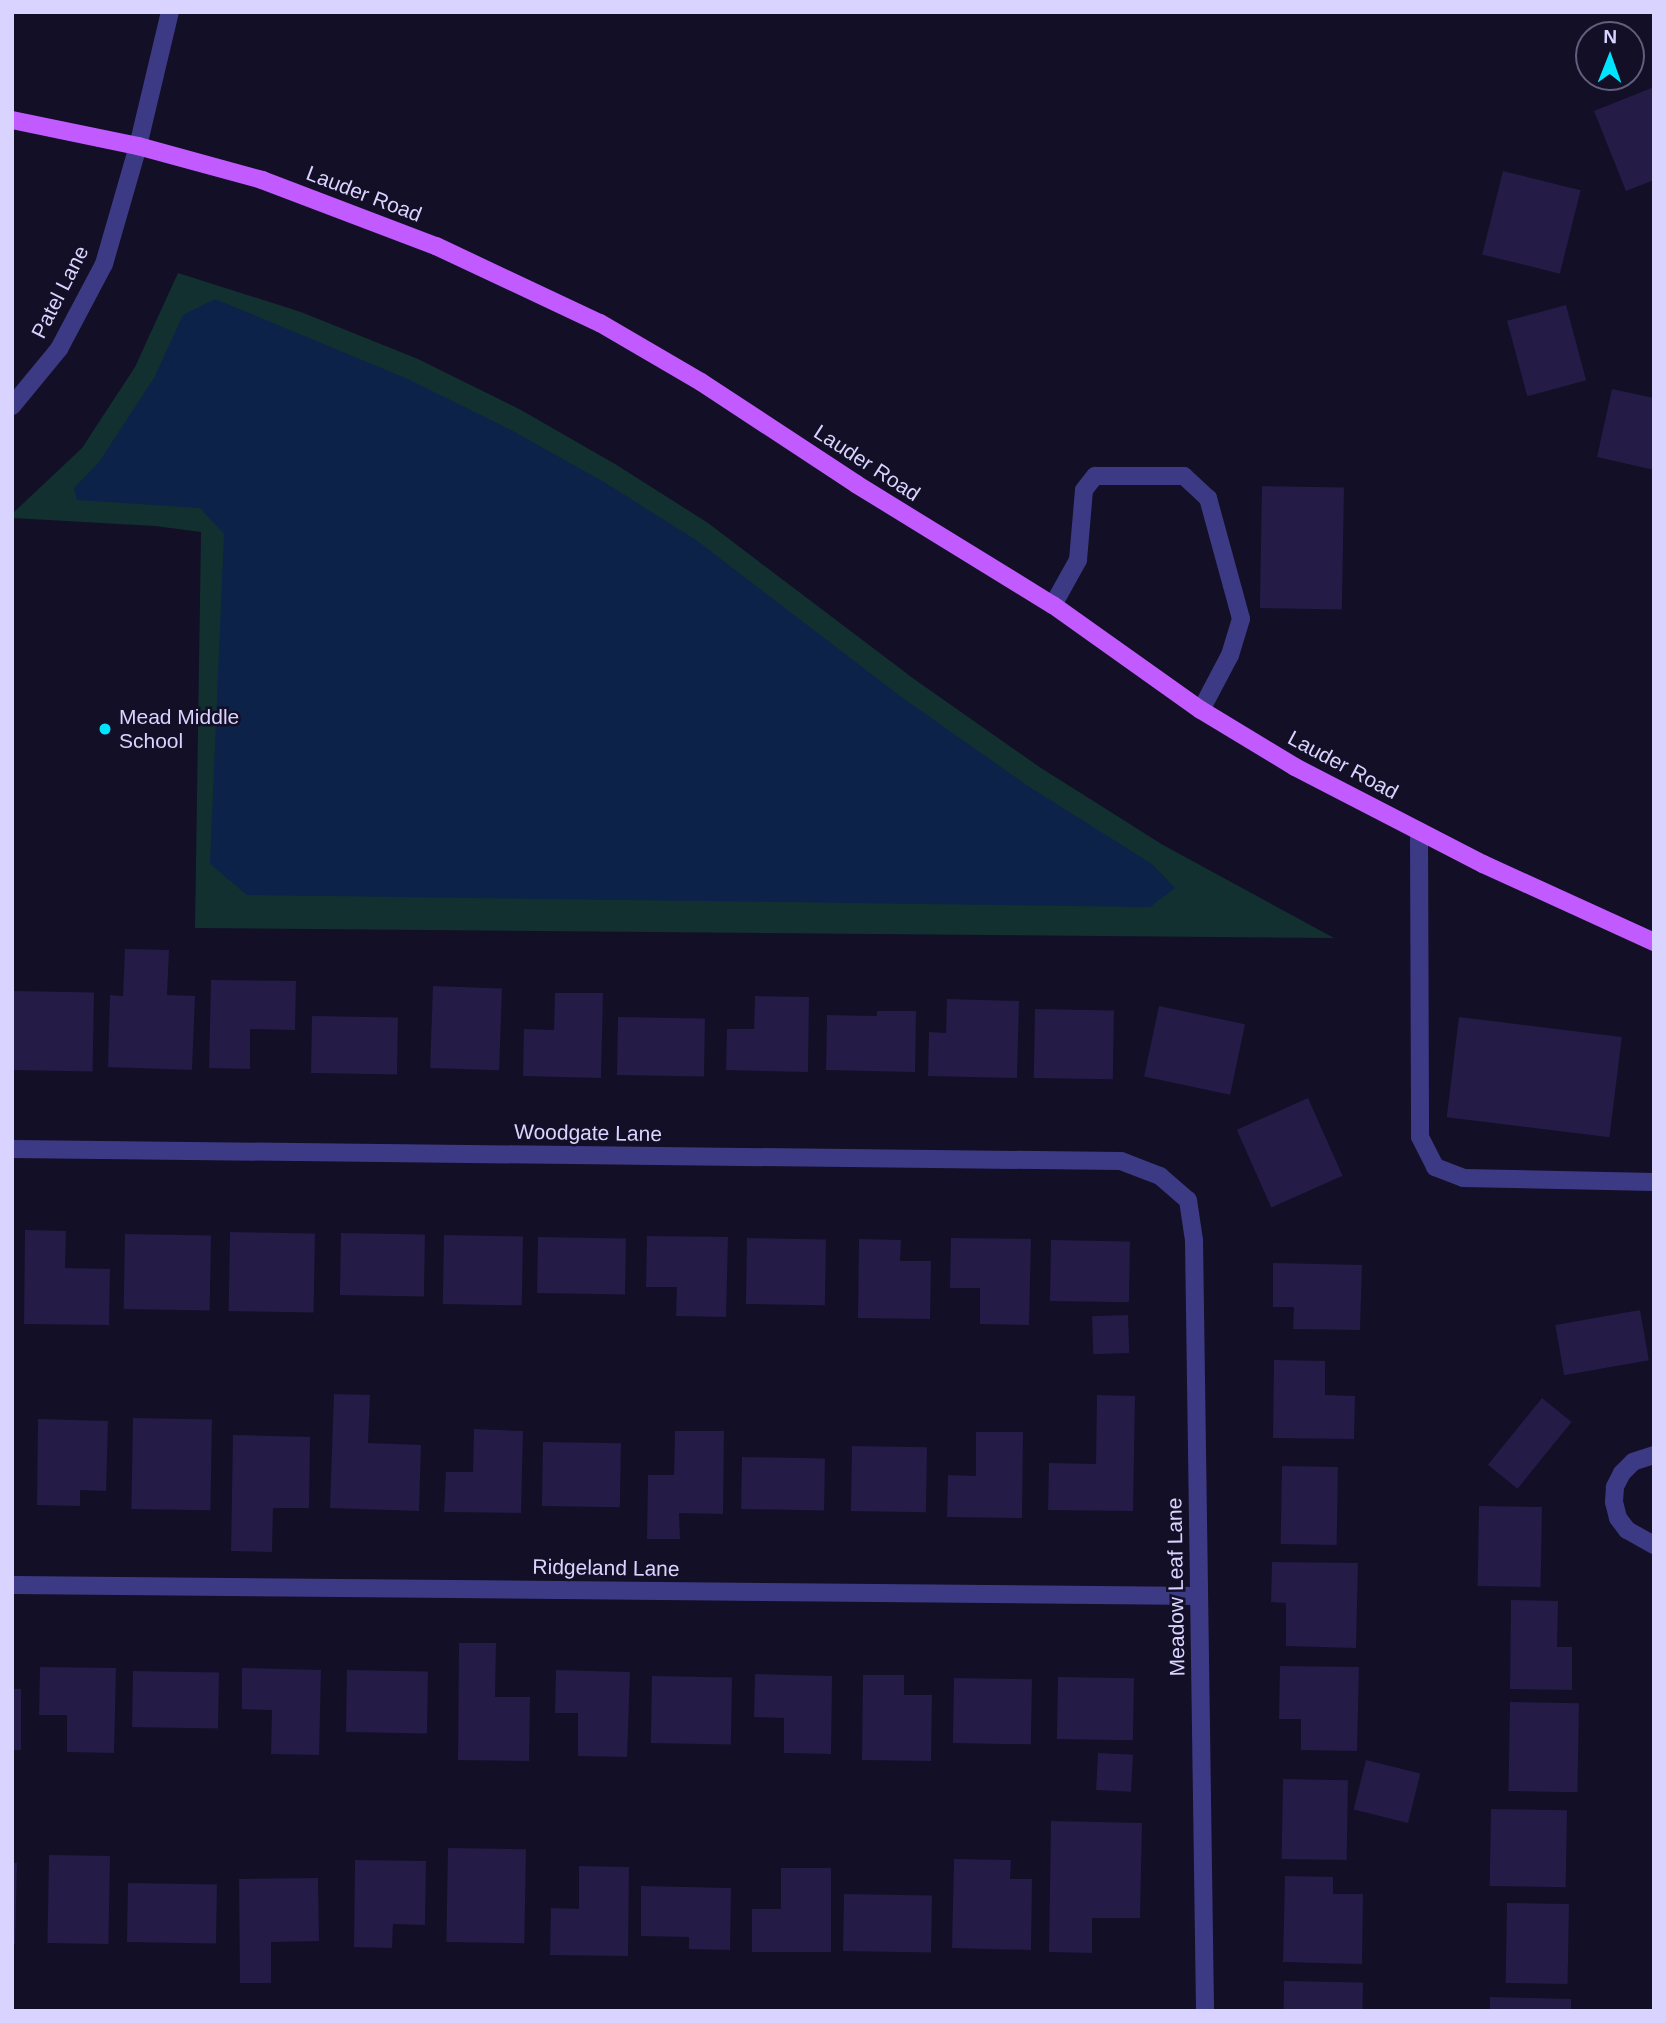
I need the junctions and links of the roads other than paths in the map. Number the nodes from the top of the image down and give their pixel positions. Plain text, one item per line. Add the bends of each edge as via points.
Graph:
1 (170, 12) edge
2 (12, 120) edge
3 (138, 146) junction
4 (12, 406) edge
5 (1053, 605) junction
6 (1201, 710) junction
7 (1419, 831) junction
8 (1654, 942) edge
9 (12, 1149) edge
10 (1160, 1176) joint
11 (1654, 1182) edge
12 (1654, 1455) edge
13 (1654, 1544) edge
14 (12, 1585) edge
15 (1199, 1596) junction
16 (1205, 2011) edge

1 - 3 street, Patel Lane
2 - 3 main road, Lauder Road
3 - 4 street, Patel Lane via 104,264 59,349
3 - 5 main road, Lauder Road via 262,180 436,246 600,323
5 - 6 main road, Lauder Road
5 - 6 street via 1078,560 1084,489 1095,476 1184,476 1208,498 1241,619 1230,655
6 - 7 main road, Lauder Road via 1295,767
7 - 8 main road, Lauder Road
7 - 11 street via 1420,1137 1435,1167 1463,1178
9 - 10 street, Woodgate Lane via 1121,1161
10 - 15 street, Meadow Leaf Lane via 1188,1200 1194,1240
12 - 13 street via 1633,1462 1622,1473 1614,1502 1627,1530
14 - 15 street, Ridgeland Lane
15 - 16 street, Meadow Leaf Lane

